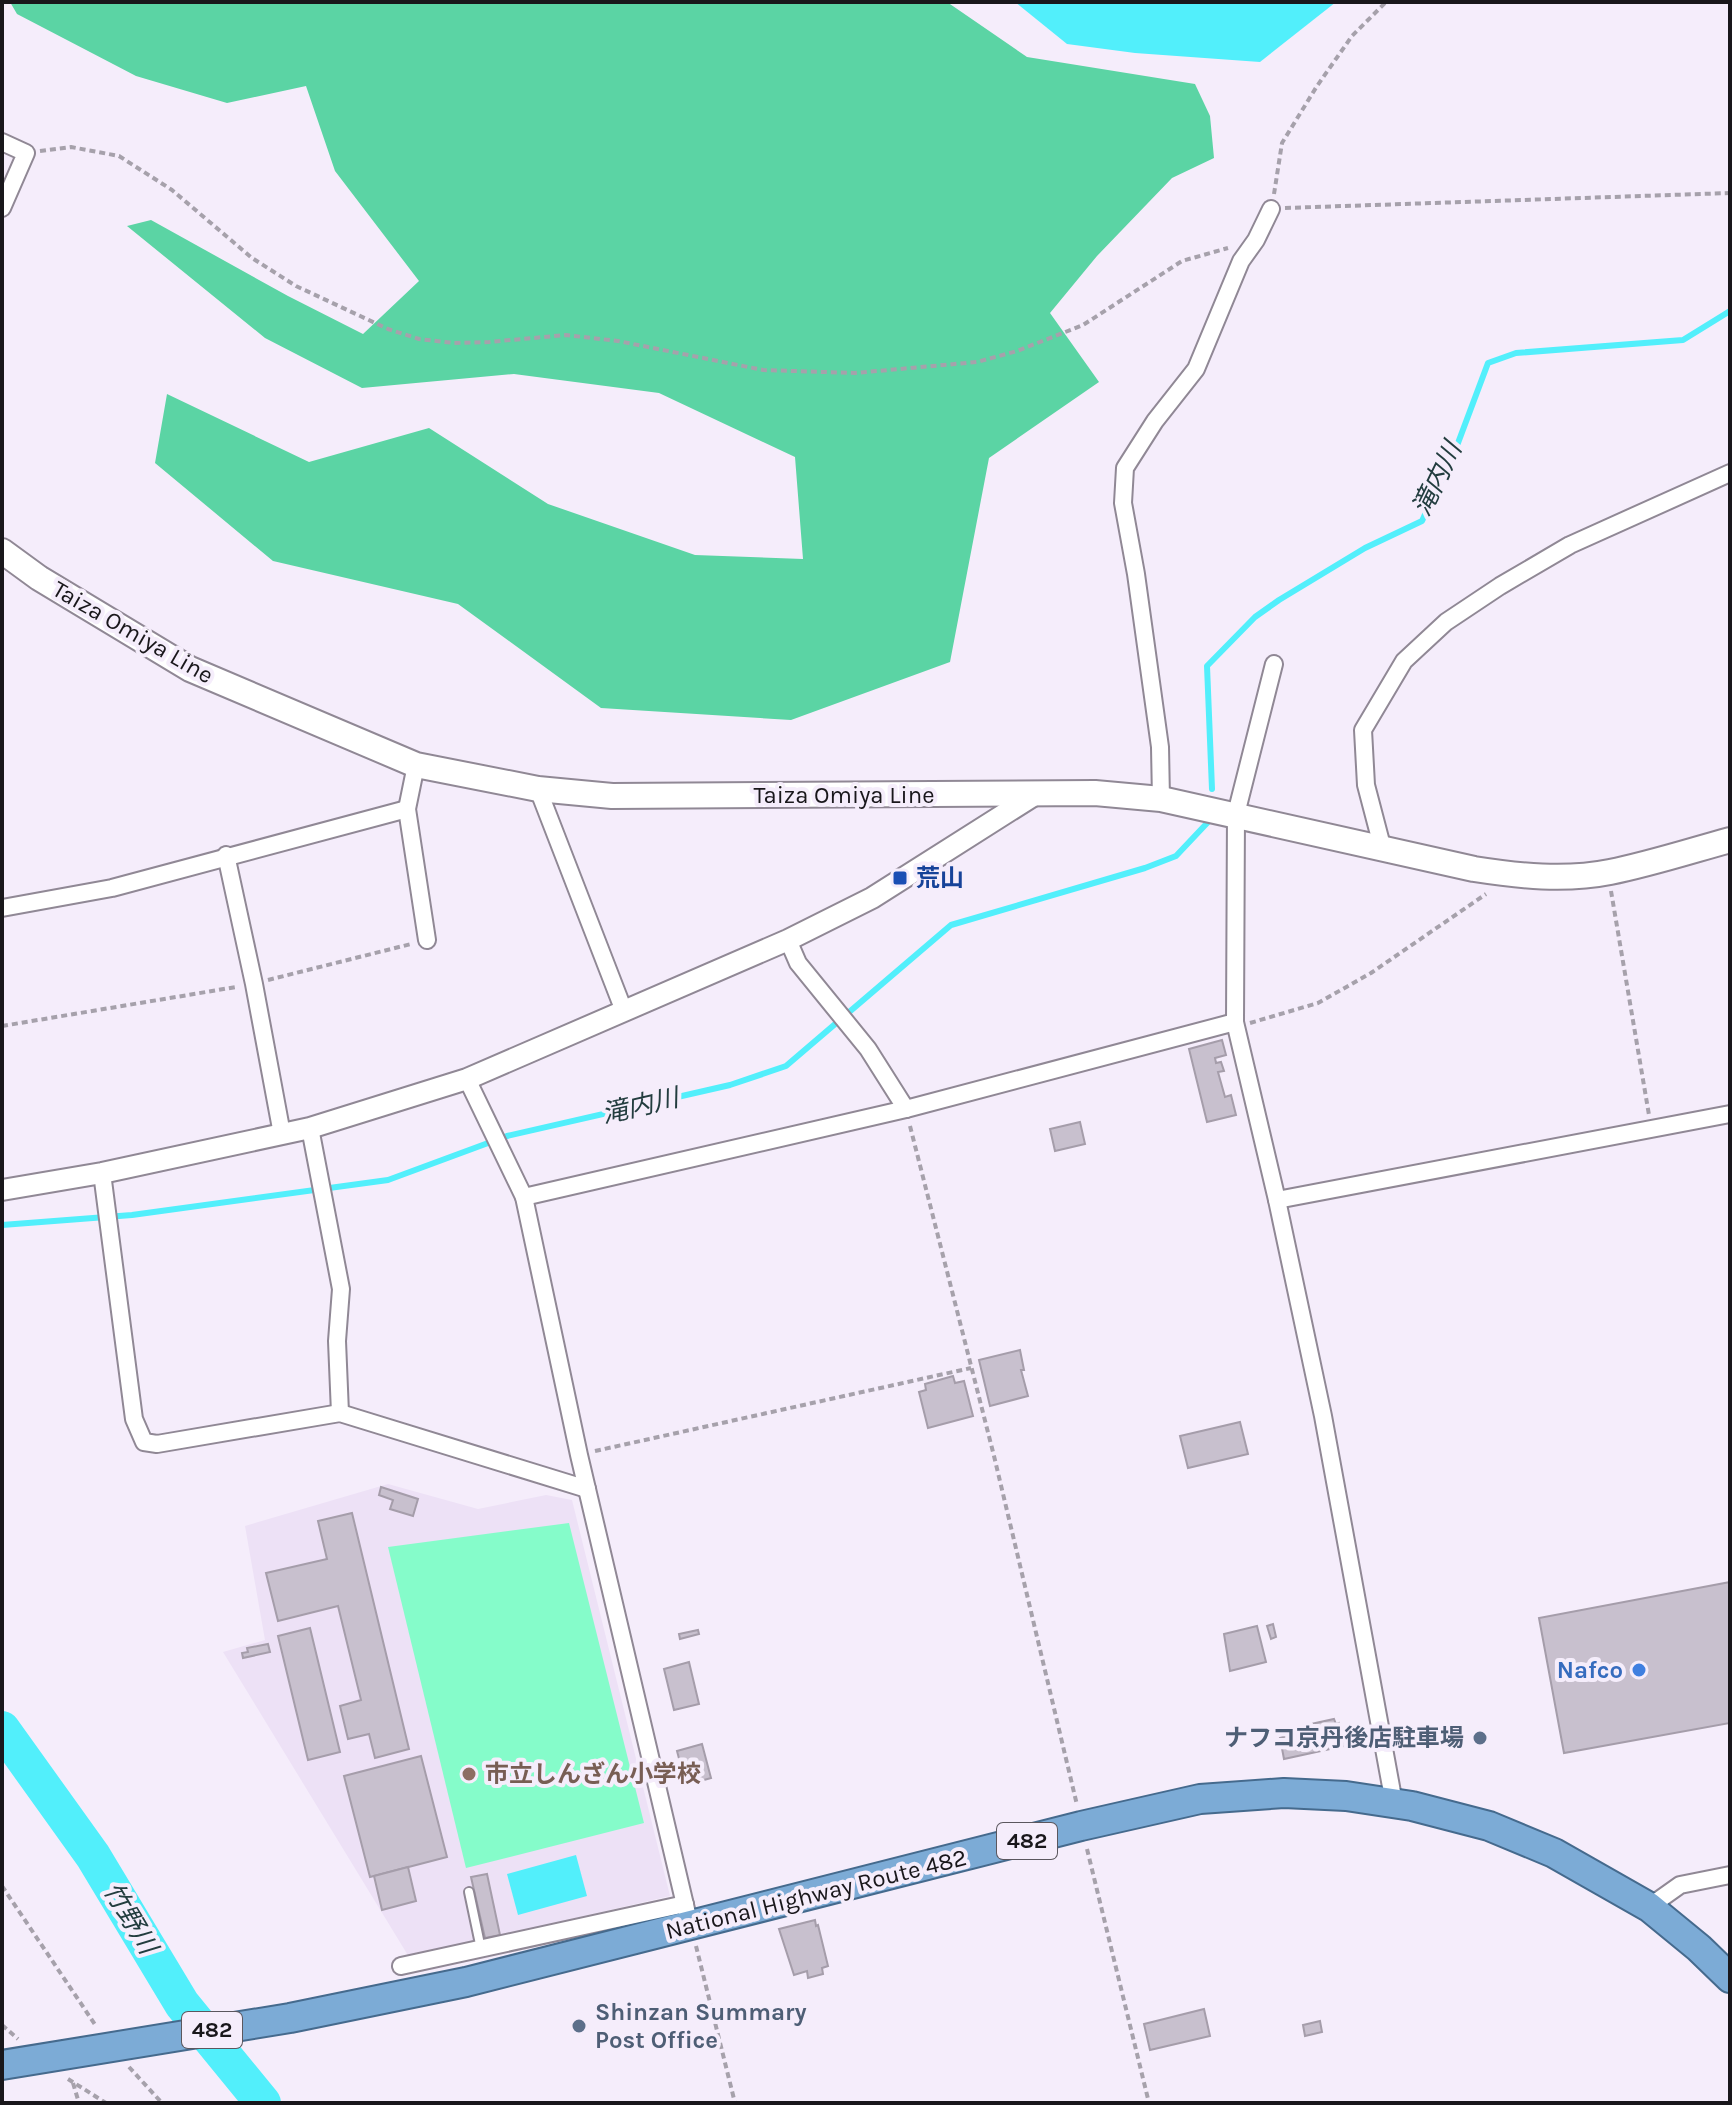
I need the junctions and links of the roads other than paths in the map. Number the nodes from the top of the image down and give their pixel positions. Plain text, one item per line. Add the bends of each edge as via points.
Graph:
1 (2, 142) edge
2 (2, 208) edge
3 (1271, 209) road end
4 (1730, 473) edge
5 (2, 551) edge
6 (1274, 664) dead end
7 (416, 765) junction
8 (538, 789) junction
9 (1036, 794) junction
10 (1161, 799) junction
11 (407, 809) junction
12 (1236, 814) junction
13 (1730, 840) edge
14 (1382, 846) junction
15 (226, 855) junction
16 (2, 908) edge
17 (427, 940) road end
18 (788, 940) junction
19 (624, 1011) junction
20 (1236, 1024) junction
21 (467, 1079) junction
22 (906, 1109) junction
23 (1730, 1114) edge
24 (310, 1128) junction
25 (282, 1134) junction
26 (102, 1173) junction
27 (2, 1190) edge
28 (524, 1197) junction
29 (1277, 1200) junction
30 (340, 1413) junction
31 (587, 1489) junction
32 (1394, 1803) junction
33 (1730, 1875) edge
34 (469, 1892) dead end
35 (1649, 1907) junction
36 (687, 1915) junction
37 (481, 1949) junction
38 (401, 1966) dead end
39 (1730, 1978) edge
40 (2, 2065) edge

1 - 2 street via 26,153
3 - 10 street via 1241,261 1196,369 1125,468 1123,503 1160,747
4 - 14 street via 1570,545 1446,622 1404,661 1363,730 1366,785
5 - 7 main road, Taiza Omiya Line via 190,669
6 - 12 street
7 - 8 main road, Taiza Omiya Line
7 - 11 street
8 - 9 main road, Taiza Omiya Line via 612,796
8 - 19 street
9 - 10 main road, Taiza Omiya Line
9 - 18 street via 872,898
10 - 12 main road, Taiza Omiya Line
11 - 15 street
11 - 17 street
12 - 14 main road, Taiza Omiya Line
12 - 20 street
13 - 14 main road, Taiza Omiya Line via 1608,873 1560,877 1474,869
15 - 16 street via 112,888
15 - 25 street
18 - 19 street
18 - 22 street via 798,963 868,1049
19 - 21 street
20 - 22 street
20 - 29 street
21 - 24 street
21 - 28 street
22 - 28 street
23 - 29 street
24 - 25 street
24 - 30 street via 341,1289
25 - 26 street
26 - 27 street
26 - 30 street via 134,1419 144,1442
28 - 31 street
29 - 32 street via 1323,1416
30 - 31 street
31 - 36 street
32 - 35 highway, National Highway Route 482 / 482 via 1489,1826 1554,1853
32 - 36 highway, National Highway Route 482 / 482 via 1284,1793 1200,1799
33 - 35 street via 1680,1885
34 - 37 lane
35 - 39 highway, National Highway Route 482 / 482
36 - 37 street
36 - 40 highway, National Highway Route 482 / 482 via 466,1982 290,2018
37 - 38 street

